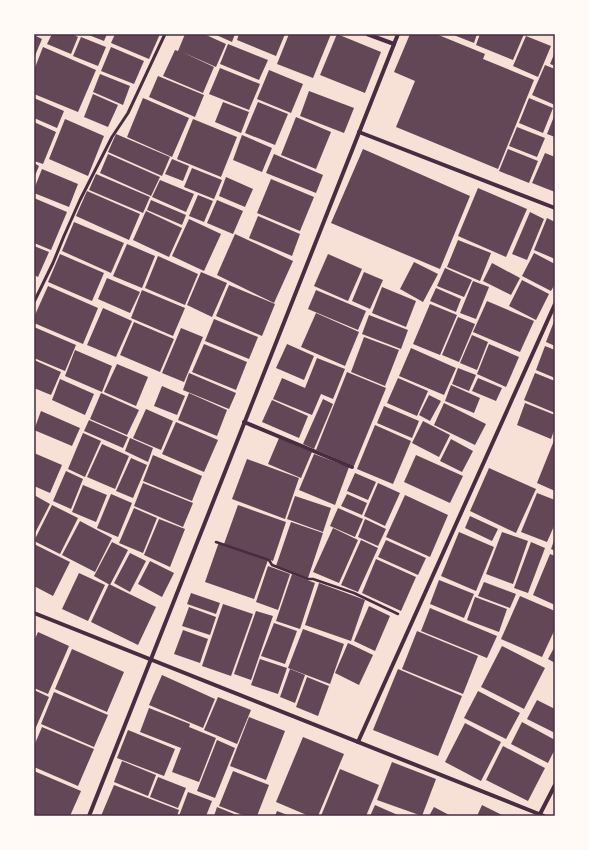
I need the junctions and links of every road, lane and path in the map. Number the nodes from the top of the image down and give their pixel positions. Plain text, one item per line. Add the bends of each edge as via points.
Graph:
1 (165, 34) edge
2 (367, 34) edge
3 (398, 34) edge
4 (394, 44) junction
5 (359, 132) junction
6 (555, 208) edge
7 (34, 302) edge
8 (555, 304) edge
9 (244, 422) junction
10 (352, 467) dead end
11 (199, 535) junction
12 (34, 613) edge
13 (412, 621) junction
14 (150, 660) junction
15 (358, 742) junction
16 (555, 785) edge
17 (89, 816) edge
18 (541, 816) edge

1 - 7 lane via 128,113 112,137 80,200
2 - 4 street
3 - 4 street
4 - 5 street
5 - 6 street
5 - 9 street
8 - 13 street
9 - 10 street
9 - 11 street
11 - 13 path via 269,560 272,566 354,593
11 - 14 street
12 - 14 street
13 - 15 street
14 - 15 street
14 - 17 street
15 - 18 street
16 - 18 street

